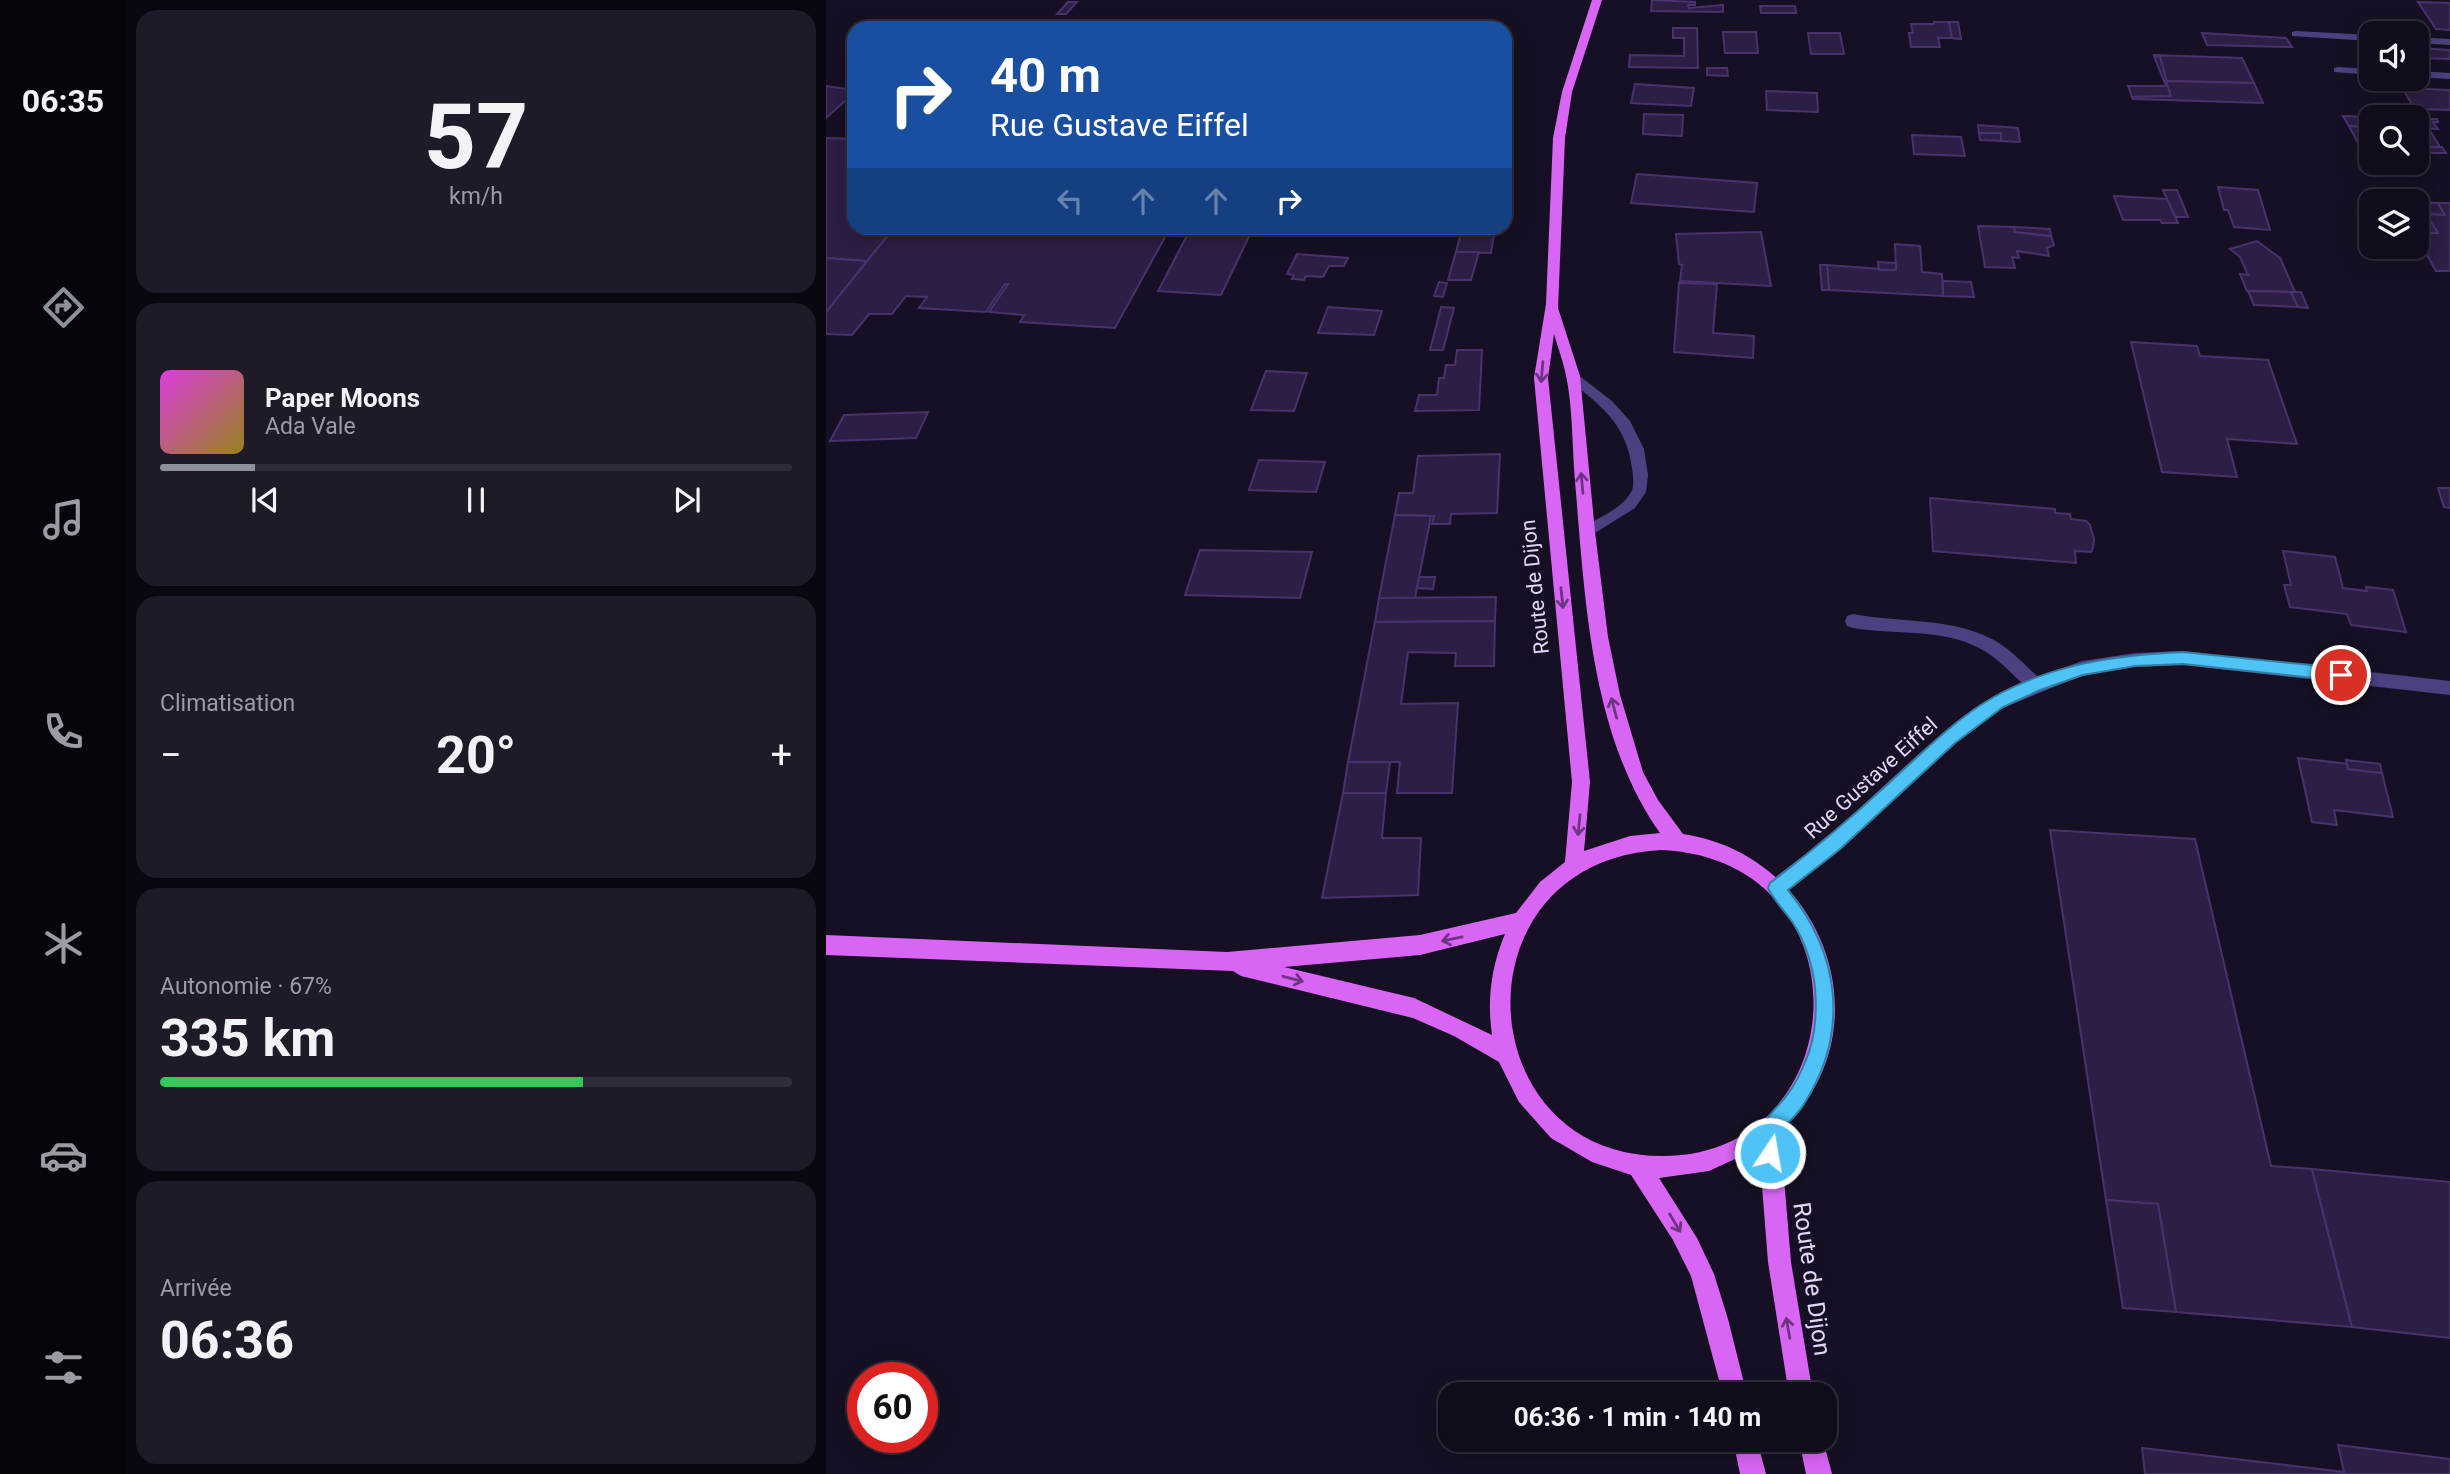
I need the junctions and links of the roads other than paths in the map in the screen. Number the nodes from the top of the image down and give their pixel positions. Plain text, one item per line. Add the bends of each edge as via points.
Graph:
1 (1597, 0) edge
2 (2296, 34) dead end
3 (2359, 37) edge
4 (2429, 41) edge
5 (2450, 42) edge
6 (2337, 70) dead end
7 (2359, 71) edge
8 (2429, 75) edge
9 (2450, 76) edge
10 (1552, 304) junction
11 (1573, 376) junction
12 (1587, 532) junction
13 (1853, 621) dead end
14 (2035, 685) junction
15 (2450, 688) edge
16 (1678, 842) junction
17 (1574, 865) junction
18 (1776, 888) junction
19 (1518, 922) junction
20 (826, 945) edge
21 (1227, 962) junction
22 (1506, 1054) junction
23 (1769, 1129) junction
24 (1639, 1166) junction
25 (1732, 1382) edge
26 (1798, 1382) edge
27 (1748, 1452) edge
28 (1814, 1452) edge
29 (1753, 1474) edge
30 (1819, 1474) edge

1 - 10 main road, Route de Dijon via 1567,92 1559,138
2 - 3 street
4 - 5 street
6 - 7 street
8 - 9 street
10 - 11 main road, Route de Dijon
10 -> 17 main road, Route de Dijon via 1541,379 1581,782
12 -> 11 main road, Route de Dijon
11 - 12 street via 1616,412 1637,447 1639,494
16 -> 12 main road, Route de Dijon via 1652,806 1621,733 1600,637
13 - 14 street via 1951,631 1986,643
14 - 15 street, Rue Gustave Eiffel via 2082,668 2183,658
14 - 18 street, Rue Gustave Eiffel via 1997,703 1950,738 1833,845
16 - 17 main road via 1642,841
16 - 18 main road via 1736,860
17 - 19 main road via 1543,890
18 - 23 main road via 1799,917 1815,950 1824,987 1824,1025 1815,1063 1797,1098
19 -> 21 main road via 1420,945
19 - 22 main road via 1502,963 1497,1009
20 - 21 main road
21 -> 22 main road via 1414,1008
22 - 24 main road via 1526,1094 1555,1127 1594,1153
23 - 24 main road via 1731,1154 1685,1166
26 -> 23 main road, Route de Dijon via 1777,1247
24 -> 25 main road via 1702,1273
27 - 29 main road
28 - 30 main road

